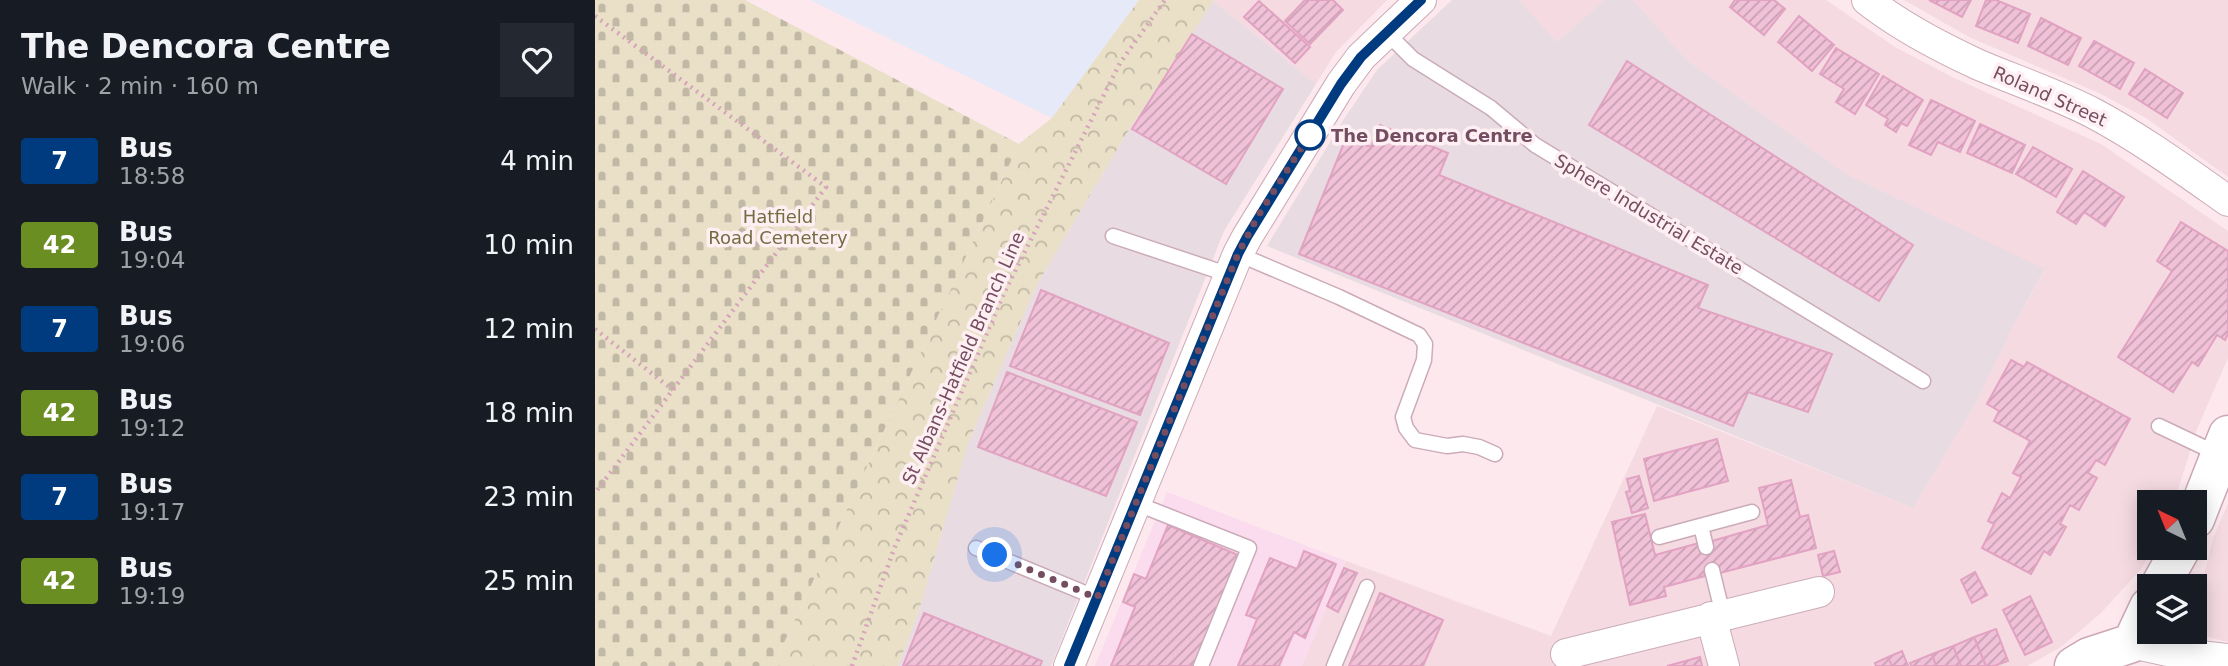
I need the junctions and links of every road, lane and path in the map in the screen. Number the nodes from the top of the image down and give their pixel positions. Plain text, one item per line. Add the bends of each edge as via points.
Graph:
1 (1165, 0) edge
2 (1421, 0) edge
3 (1867, 0) edge
4 (595, 16) edge
5 (1386, 32) junction
6 (2228, 201) edge
7 (1113, 236) dead end
8 (1234, 264) junction
9 (595, 330) edge
10 (1923, 381) dead end
11 (673, 390) junction
12 (2159, 426) dead end
13 (2224, 445) edge
14 (1495, 454) dead end
15 (2206, 490) edge
16 (595, 493) edge
17 (1135, 503) junction
18 (1752, 512) dead end
19 (1701, 526) junction
20 (1659, 537) dead end
21 (1706, 547) dead end
22 (976, 548) dead end
23 (1712, 570) dead end
24 (1367, 587) dead end
25 (1819, 592) dead end
26 (1097, 598) junction
27 (1717, 616) junction
28 (1566, 654) dead end
29 (2136, 654) edge
30 (2228, 659) edge
31 (852, 666) edge
32 (1069, 666) edge
33 (1201, 666) edge
34 (1334, 666) edge
35 (1724, 666) edge
36 (2074, 666) edge

1 - 31 path, St Albans-Hatfield Branch Line via 1120,63 1005,291 894,549
2 - 5 street
3 - 6 street, Roland Street via 1979,65 2092,113
4 - 11 path via 826,187
5 - 8 street via 1341,84 1258,216
5 - 10 lane, Sphere Industrial Estate via 1413,59 1491,108 1535,145
7 - 8 lane
8 - 14 lane via 1339,297 1419,335 1425,344 1424,360 1402,417 1406,428 1415,440 1447,446 1463,443
8 - 17 street
9 - 11 path
11 - 16 path
12 - 13 lane
13 - 15 street
17 - 26 street
17 - 33 lane via 1249,548
18 - 19 lane
19 - 20 lane
19 - 21 lane
22 - 26 lane
23 - 27 lane
24 - 34 lane
25 - 27 street
26 - 32 street
27 - 28 street
27 - 35 street
29 - 30 street
29 - 36 street via 2089,657

